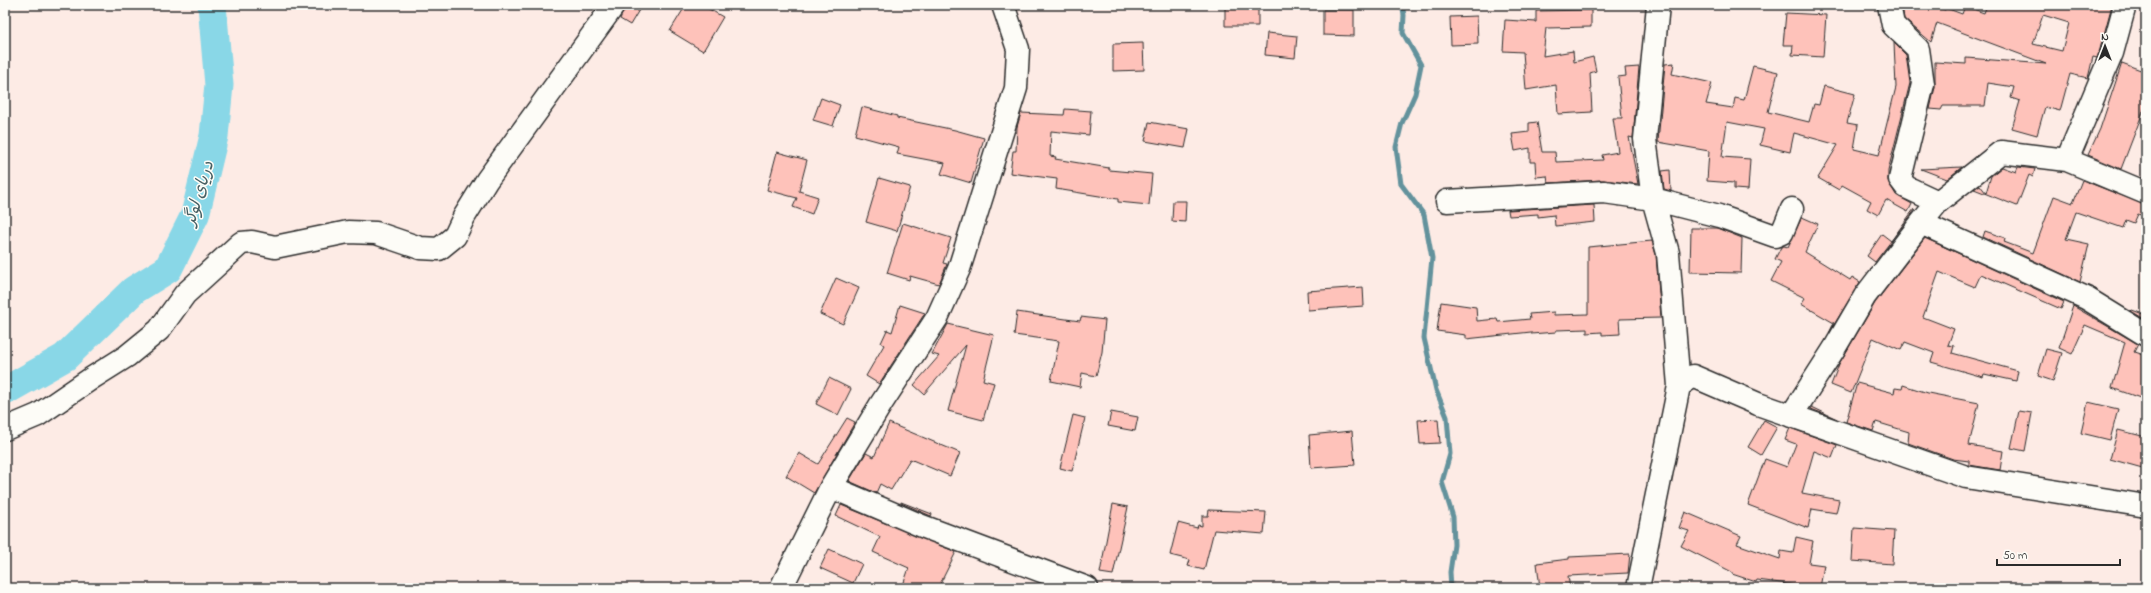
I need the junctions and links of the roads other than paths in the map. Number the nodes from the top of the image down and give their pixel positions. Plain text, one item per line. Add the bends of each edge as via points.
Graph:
1 (614, 5) edge
2 (1003, 5) edge
3 (1658, 5) edge
4 (1889, 5) edge
5 (2125, 5) edge
6 (2067, 160) junction
7 (2146, 193) edge
8 (1653, 199) junction
9 (1446, 201) dead end
10 (1938, 202) junction
11 (1792, 210) dead end
12 (1921, 223) junction
13 (2146, 335) edge
14 (1679, 386) junction
15 (1791, 416) junction
16 (5, 429) edge
17 (831, 487) junction
18 (2146, 506) edge
19 (781, 588) edge
20 (1087, 588) edge
21 (1638, 588) edge

1 - 16 street via 487,180 455,236 439,249 420,248 376,233 348,232 275,246 241,243 185,294 160,330 128,356 38,415
2 - 17 street via 1018,49 1016,88 959,269 936,318
3 - 8 street via 1645,139
4 - 10 street via 1893,25 1918,49 1923,84 1900,179 1906,187
5 - 6 street via 2112,53
6 - 7 street
6 - 10 street via 2001,152
8 - 9 street via 1604,192 1580,192
8 - 11 street via 1718,216 1775,236 1782,233
8 - 14 street via 1668,253
10 - 12 street
12 - 13 street via 2086,298
12 - 15 street via 1864,296
14 - 15 street via 1693,376
14 - 21 street
15 - 18 street via 1966,477
17 - 19 street
17 - 20 street via 922,526

